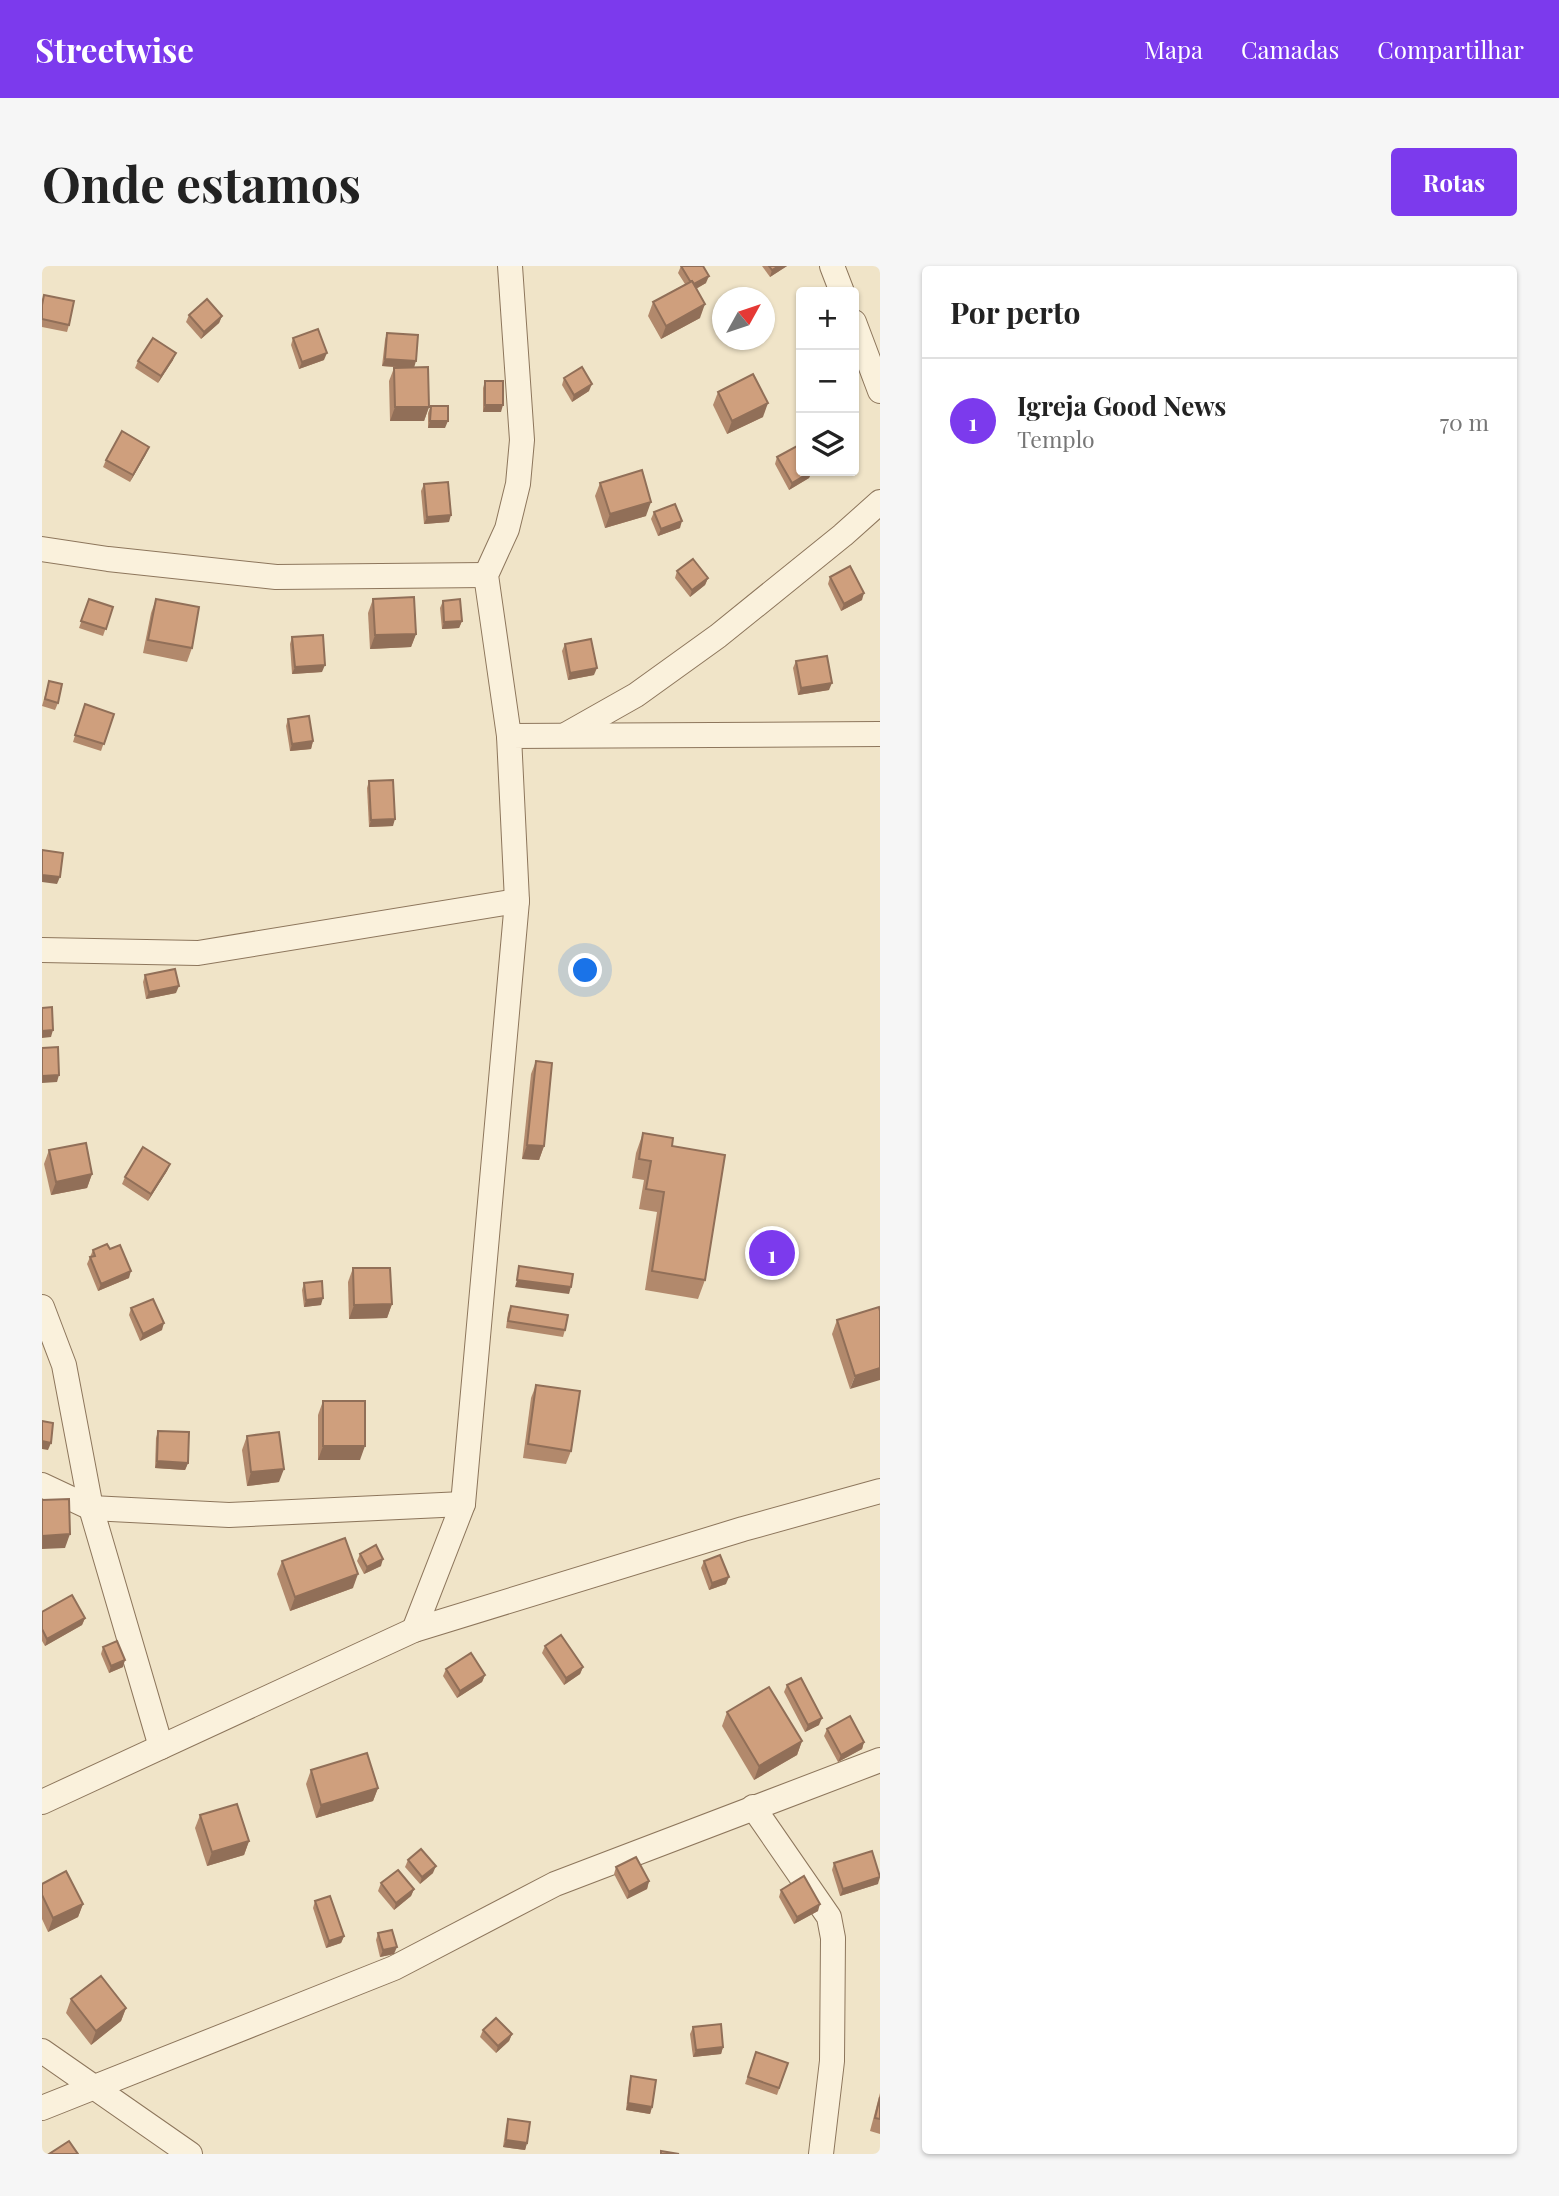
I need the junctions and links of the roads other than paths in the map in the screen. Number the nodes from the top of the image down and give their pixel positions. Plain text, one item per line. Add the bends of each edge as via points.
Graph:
1 (510, 266) edge
2 (832, 266) edge
3 (840, 287) edge
4 (859, 335) edge
5 (880, 391) edge
6 (880, 502) edge
7 (42, 549) edge
8 (486, 575) junction
9 (880, 734) edge
10 (509, 736) junction
11 (563, 736) junction
12 (517, 901) junction
13 (42, 950) edge
14 (42, 1307) edge
15 (42, 1485) edge
16 (880, 1491) edge
17 (463, 1504) junction
18 (91, 1508) junction
19 (414, 1630) junction
20 (161, 1747) junction
21 (880, 1760) edge
22 (42, 1802) edge
23 (753, 1807) junction
24 (42, 2050) edge
25 (94, 2087) junction
26 (42, 2108) edge
27 (190, 2154) edge
28 (821, 2154) edge

1 - 8 street via 522,440 507,529
2 - 3 street
4 - 5 street
6 - 11 street via 718,636 636,695
7 - 8 street via 276,578
8 - 10 street
9 - 11 street
10 - 11 street
10 - 12 street
12 - 13 street via 198,953
12 - 17 street
14 - 18 street via 64,1365
15 - 18 street
16 - 19 street
17 - 18 street via 229,1515
17 - 19 street
18 - 20 street
19 - 20 street
20 - 22 street
21 - 23 street
23 - 25 street via 555,1884 394,1968
23 - 28 street via 829,1917 833,1938 832,2061
24 - 25 street
25 - 26 street
25 - 27 street

